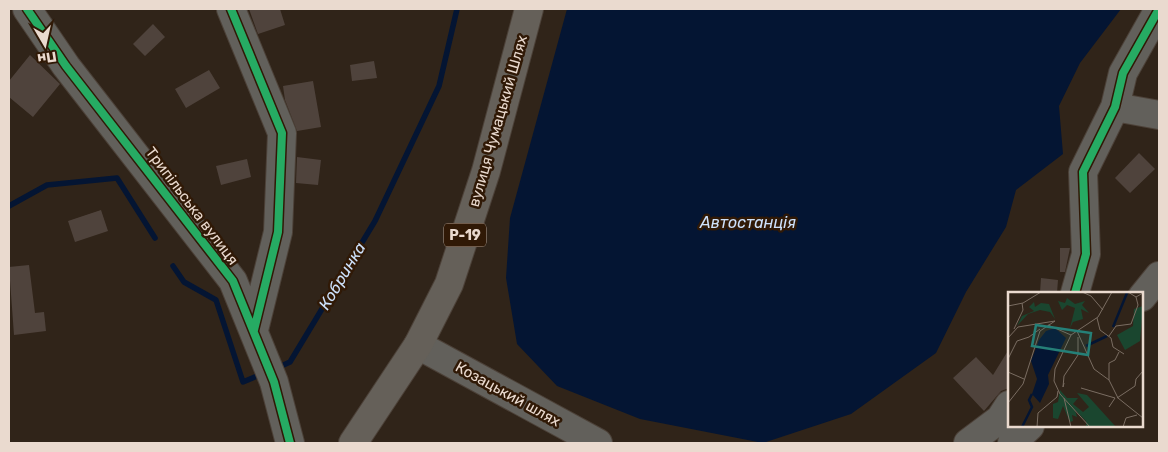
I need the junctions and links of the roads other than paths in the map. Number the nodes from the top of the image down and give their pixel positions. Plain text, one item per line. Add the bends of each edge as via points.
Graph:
1 (27, 9) edge
2 (231, 9) edge
3 (529, 9) edge
4 (1159, 9) edge
5 (1115, 107) junction
6 (1159, 115) edge
7 (1159, 276) edge
8 (1075, 292) edge
9 (1143, 296) edge
10 (254, 330) junction
11 (418, 345) junction
12 (1008, 407) edge
13 (1029, 427) edge
14 (290, 443) edge
15 (354, 443) edge
16 (598, 443) edge
17 (968, 443) edge
18 (1012, 443) edge

1 - 10 street, Трипільська вулиця via 66,66 233,281
2 - 10 street via 282,133 278,232
3 - 11 main road, вулиця Чумацький Шлях / Р-19 via 486,171 449,284
4 - 5 street via 1123,73
5 - 6 street
5 - 8 street via 1083,172 1086,254
7 - 9 street
10 - 14 street, Трипільська вулиця via 270,371
11 - 15 main road, вулиця Чумацький Шлях / Р-19
11 - 16 street, Козацький шлях
12 - 17 street via 1000,419
13 - 18 street

